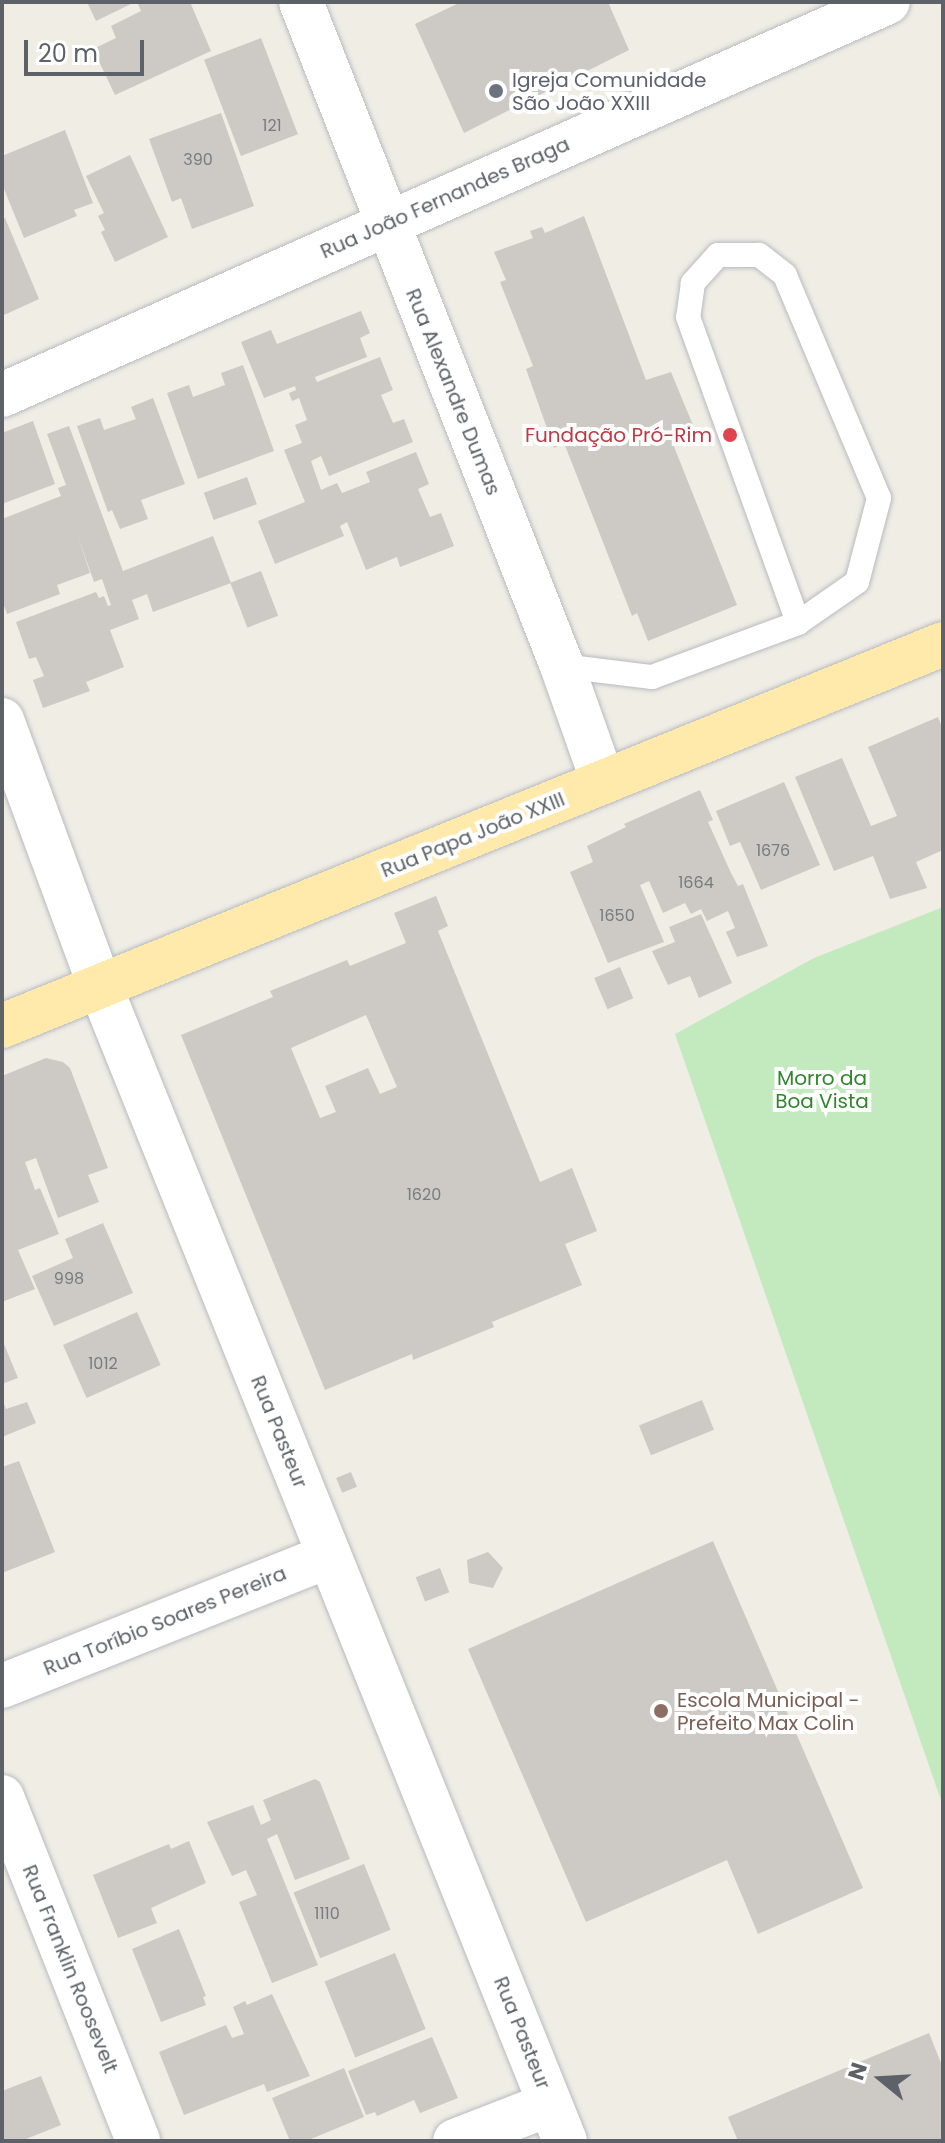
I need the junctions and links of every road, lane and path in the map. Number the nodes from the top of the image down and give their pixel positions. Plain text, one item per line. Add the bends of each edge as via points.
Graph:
1 (301, 2) edge
2 (888, 2) edge
3 (387, 224) junction
4 (2, 395) edge
5 (798, 623) junction
6 (943, 644) edge
7 (562, 666) junction
8 (2, 720) edge
9 (603, 782) junction
10 (100, 986) junction
11 (2, 1026) edge
12 (329, 1556) junction
13 (2, 1686) edge
14 (2, 1797) edge
15 (558, 2122) edge
16 (138, 2141) edge
17 (455, 2141) edge

1 - 3 street, Rua Alexandre Dumas
2 - 3 street, Rua João Fernandes Braga
3 - 4 street, Rua João Fernandes Braga
3 - 7 street, Rua Alexandre Dumas
5 - 5 lane via 857,582 879,498 785,275 759,255 718,255 693,283 688,317
5 - 7 lane via 652,677
6 - 9 main road, Rua Papa João XXIII
7 - 9 street, Rua Alexandre Dumas
8 - 10 street, Rua Pasteur
9 - 10 main road, Rua Papa João XXIII
10 - 11 main road, Rua Papa João XXIII
10 - 12 street, Rua Pasteur
12 - 13 street, Rua Toríbio Soares Pereira
12 - 15 street, Rua Pasteur
14 - 16 street, Rua Franklin Roosevelt
15 - 17 street

